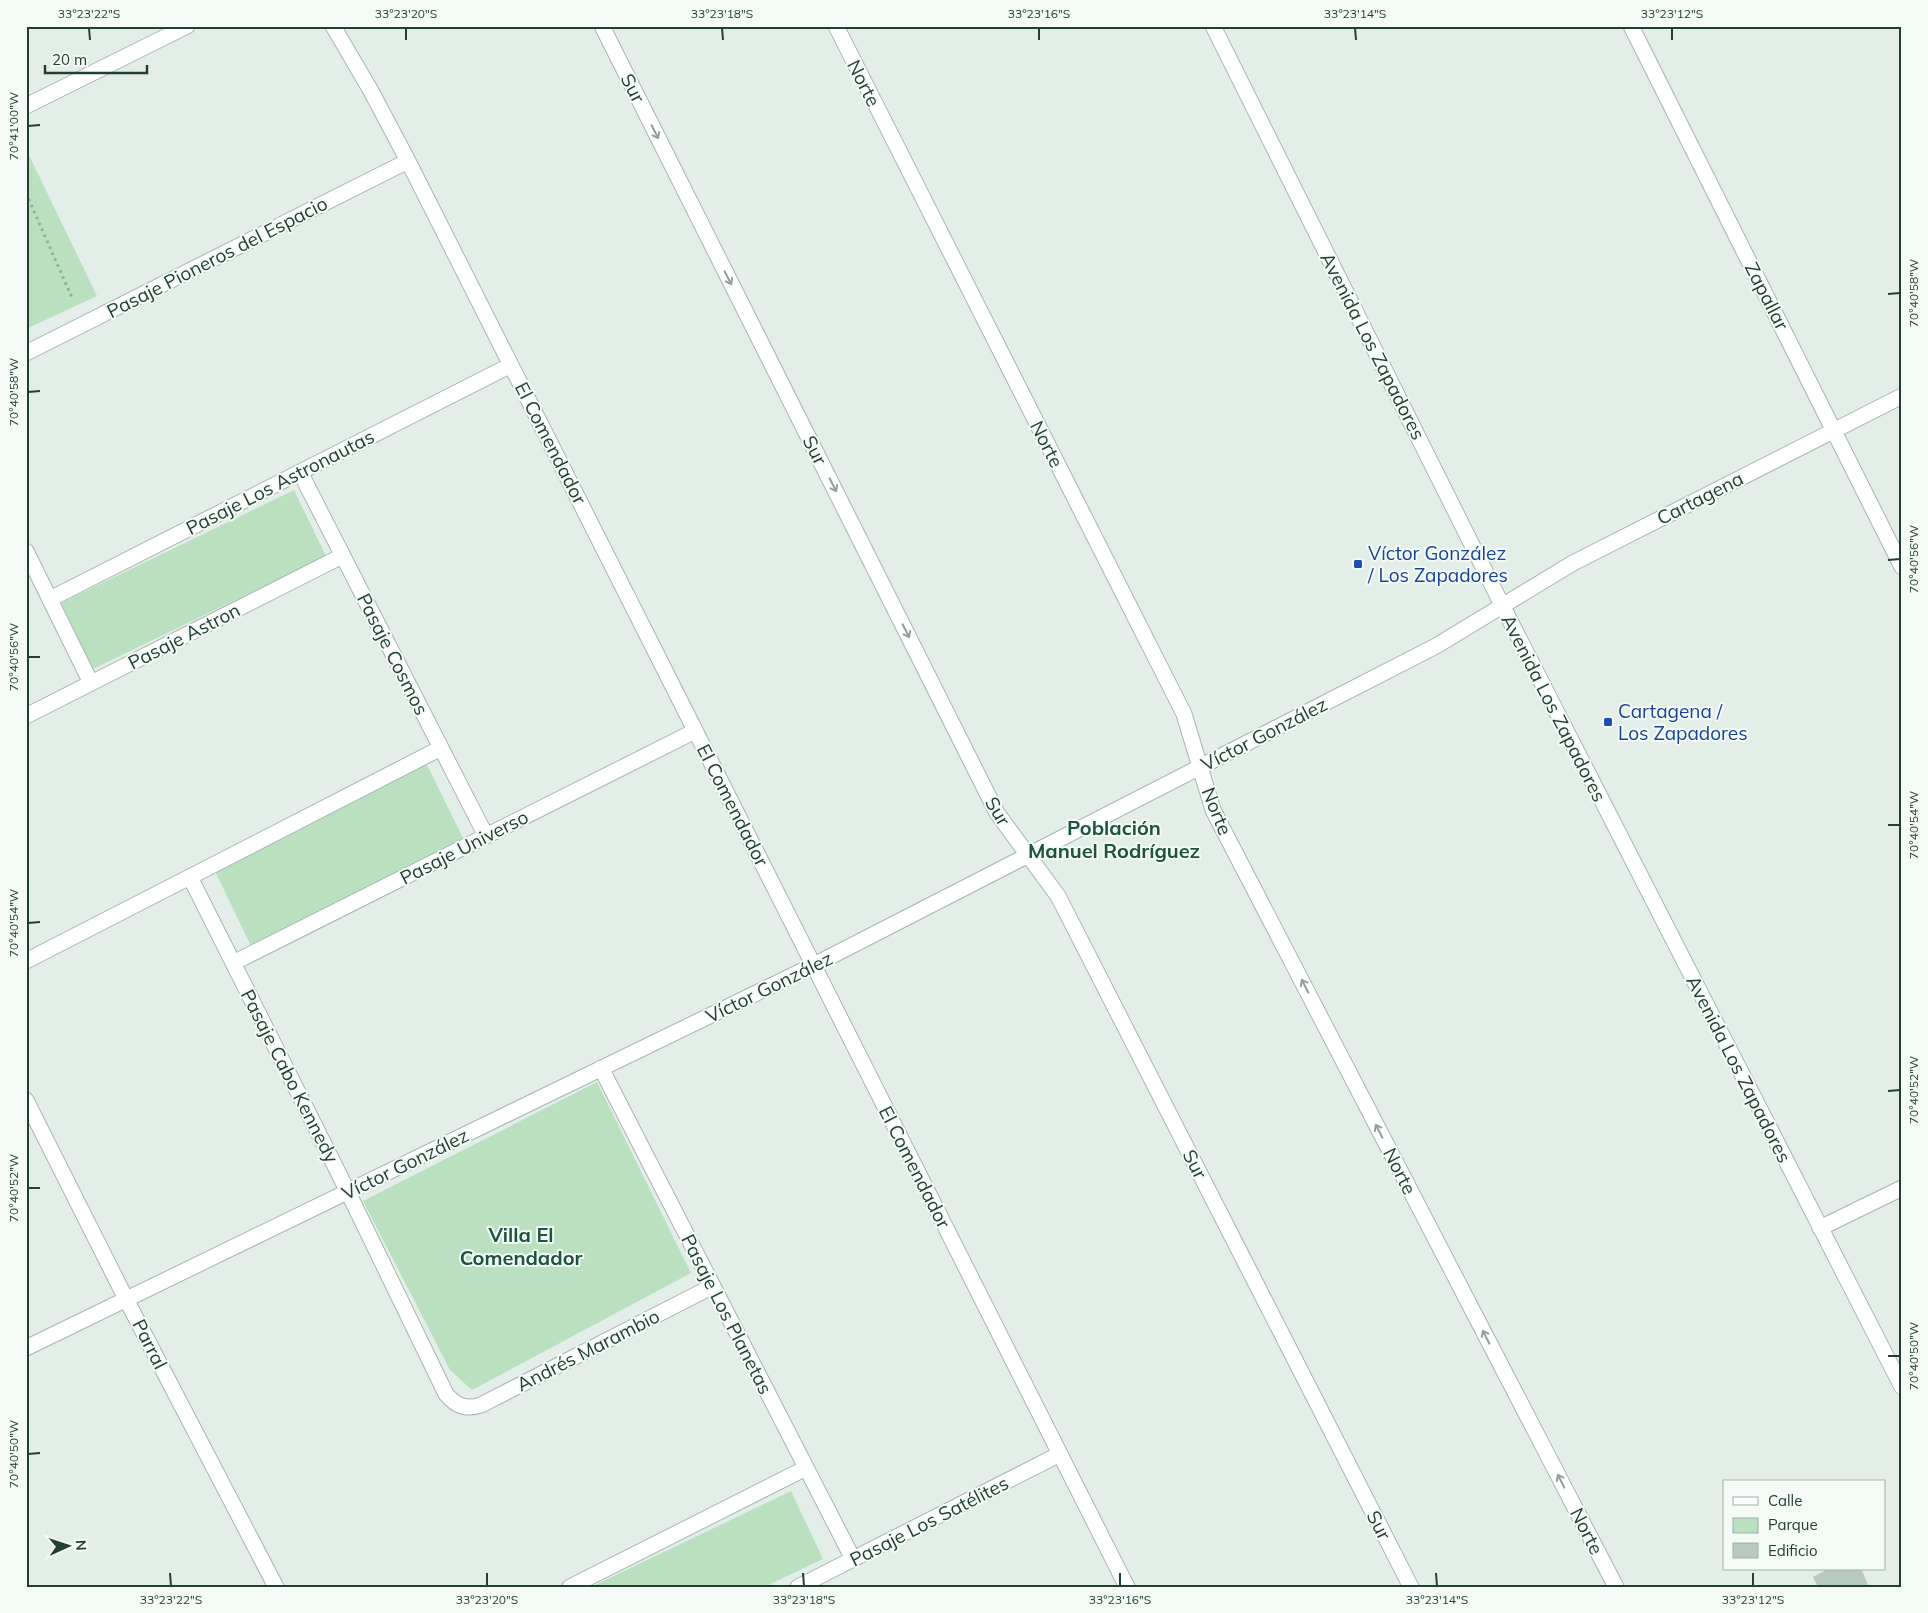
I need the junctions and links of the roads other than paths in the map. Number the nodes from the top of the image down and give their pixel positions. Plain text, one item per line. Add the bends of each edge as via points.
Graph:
1 (187, 26) edge
2 (333, 26) edge
3 (602, 26) edge
4 (836, 26) edge
5 (1213, 26) edge
6 (1632, 26) edge
7 (26, 106) edge
8 (408, 161) junction
9 (26, 353) edge
10 (511, 365) junction
11 (1902, 396) edge
12 (1833, 430) junction
13 (300, 472) junction
14 (26, 551) edge
15 (342, 556) junction
16 (1902, 566) edge
17 (50, 599) junction
18 (1502, 607) junction
19 (91, 683) junction
20 (26, 716) edge
21 (695, 731) junction
22 (441, 748) junction
23 (1200, 767) junction
24 (486, 836) junction
25 (1028, 855) junction
26 (190, 877) junction
27 (26, 960) edge
28 (233, 963) junction
29 (814, 966) junction
30 (602, 1068) junction
31 (26, 1100) edge
32 (1902, 1188) edge
33 (348, 1192) junction
34 (1820, 1228) junction
35 (713, 1286) junction
36 (126, 1299) junction
37 (26, 1348) edge
38 (1902, 1387) edge
39 (461, 1406) joint
40 (1060, 1454) junction
41 (806, 1468) junction
42 (853, 1559) junction
43 (276, 1587) edge
44 (570, 1587) edge
45 (798, 1587) edge
46 (1127, 1587) edge
47 (1411, 1587) edge
48 (1616, 1587) edge

1 - 7 street
2 - 8 street, El Comendador
3 -> 25 street, Sur via 997,813
4 - 23 street, Norte via 1184,714
5 - 18 street, Avenida Los Zapadores
6 - 12 street, Zapallar
8 - 9 street, Pasaje Pioneros del Espacio
8 - 10 street, El Comendador
10 - 13 street, Pasaje Los Astronautas
10 - 21 street, El Comendador
11 - 12 street, Cartagena
12 - 16 street, Zapallar
12 - 18 street, Cartagena via 1573,563
13 - 15 street, Pasaje Cosmos
13 - 17 street, Pasaje Los Astronautas
14 - 17 street
15 - 19 street, Pasaje Astron
15 - 22 street, Pasaje Cosmos
17 - 19 street
18 - 23 street, Víctor González via 1436,646
18 - 34 street, Avenida Los Zapadores
19 - 20 street, Pasaje Astron
21 - 24 street, Pasaje Universo
21 - 29 street, El Comendador
22 - 24 street, Pasaje Cosmos
22 - 26 street
23 - 25 street, Víctor González
48 -> 23 street, Norte via 1213,810
24 - 28 street, Pasaje Universo
25 - 29 street, Víctor González
25 - 47 street, Sur via 1058,896
26 - 27 street
26 - 28 street, Pasaje Cabo Kennedy
28 - 33 street, Pasaje Cabo Kennedy
29 - 30 street, Víctor González
29 - 40 street, El Comendador
30 - 33 street, Víctor González
30 - 35 street, Pasaje Los Planetas
31 - 36 street, Parral
32 - 34 street
33 - 36 street, Víctor González
33 - 39 street, Pasaje Cabo Kennedy via 446,1394
34 - 38 street, Avenida Los Zapadores
35 - 39 street, Andrés Marambio via 481,1405
35 - 41 street, Pasaje Los Planetas
36 - 37 street, Víctor González
36 - 43 street, Parral
40 - 42 street, Pasaje Los Satélites
40 - 46 street, El Comendador
41 - 42 street, Pasaje Los Planetas
41 - 44 street
42 - 45 street, Pasaje Los Satélites

